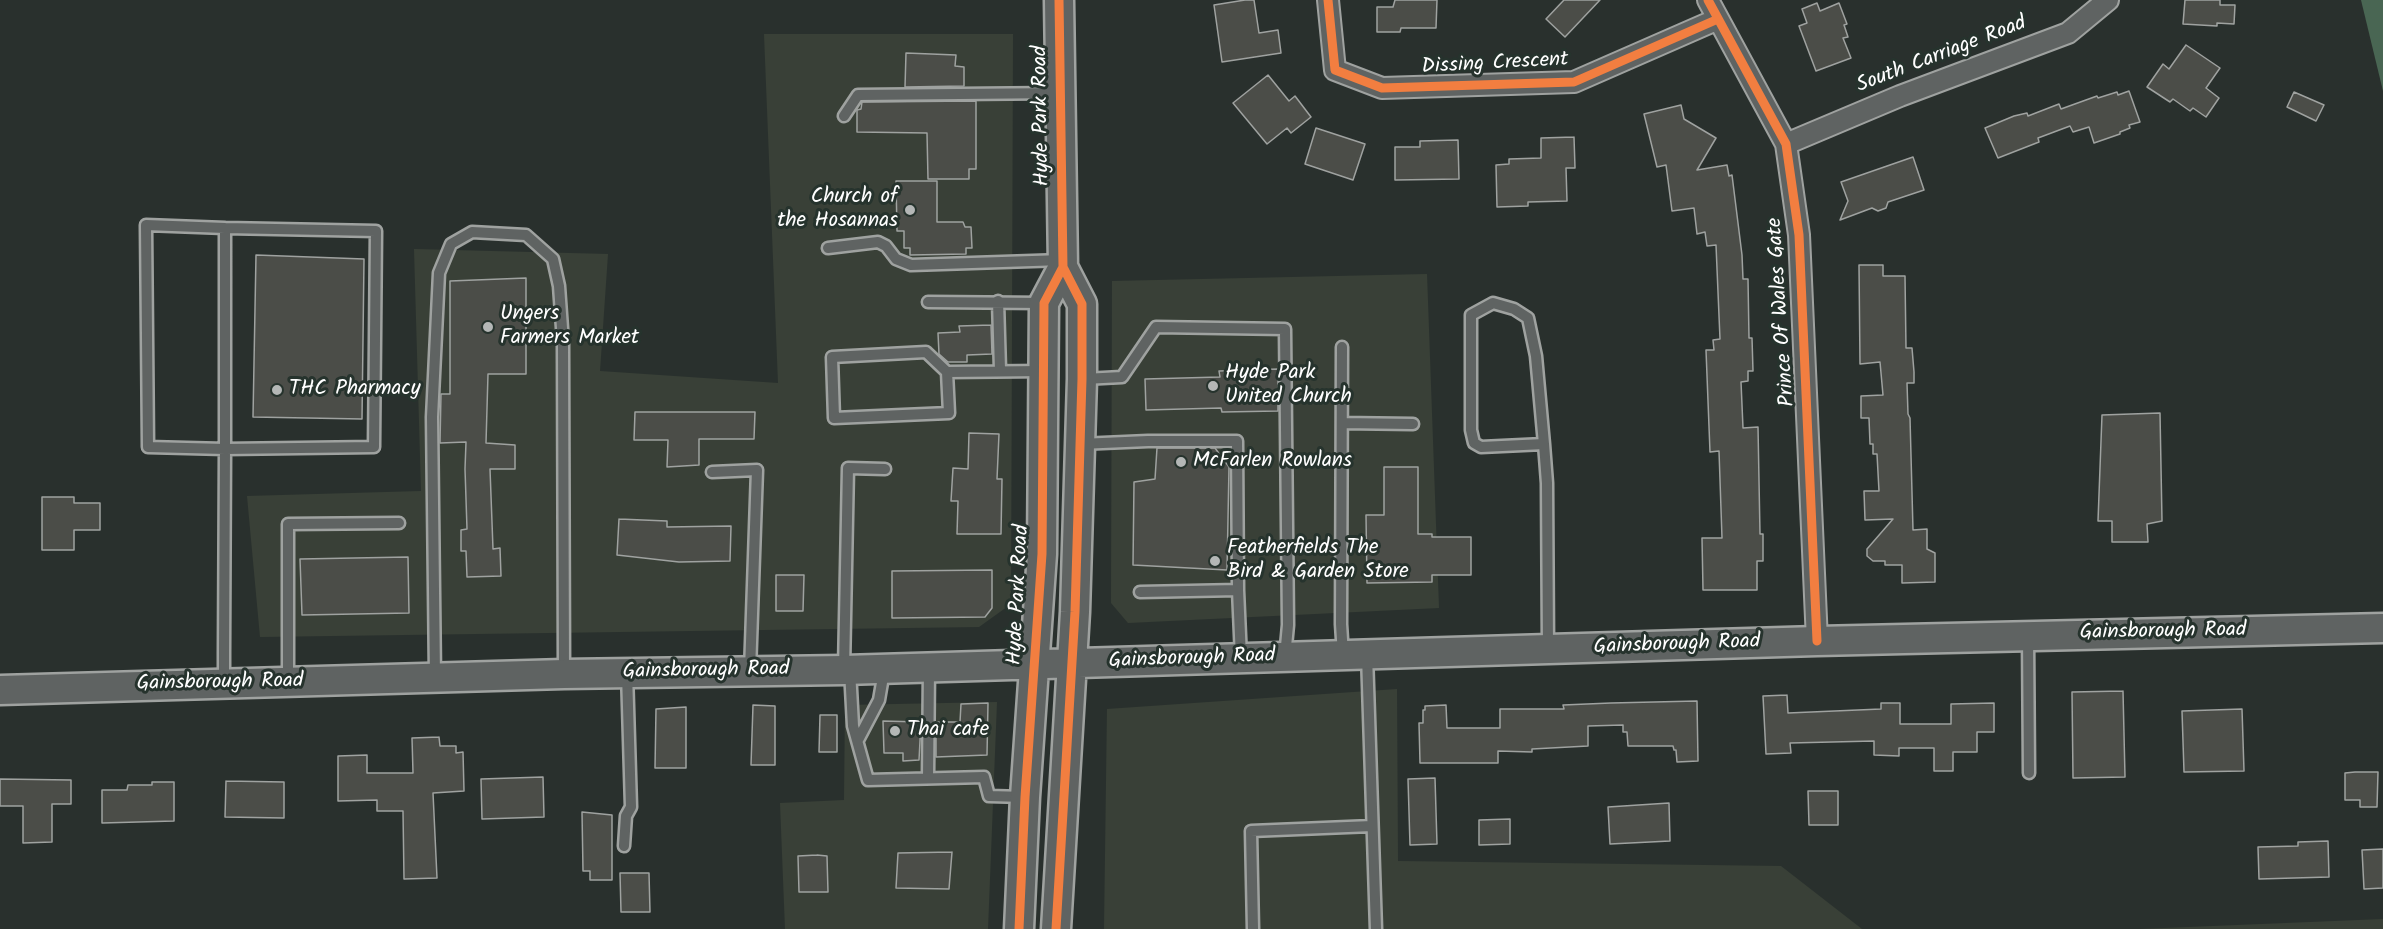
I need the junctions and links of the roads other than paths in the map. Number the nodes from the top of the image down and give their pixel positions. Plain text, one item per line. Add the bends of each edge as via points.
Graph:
1 (1059, 0) edge
2 (1328, 0) edge
3 (1708, 0) edge
4 (2108, 0) edge
5 (1718, 19) junction
6 (1061, 93) junction
7 (844, 116) dead end
8 (1786, 144) junction
9 (225, 228) junction
10 (828, 248) dead end
11 (1063, 263) junction
12 (998, 301) junction
13 (928, 302) dead end
14 (1044, 303) junction
15 (1342, 347) dead end
16 (1000, 370) junction
17 (1043, 371) junction
18 (947, 372) junction
19 (1082, 379) junction
20 (1342, 423) junction
21 (1413, 424) dead end
22 (1080, 444) junction
23 (1544, 444) junction
24 (225, 449) junction
25 (885, 469) dead end
26 (712, 472) dead end
27 (399, 523) dead end
28 (1238, 590) junction
29 (1140, 592) dead end
30 (2383, 628) edge
31 (2028, 636) junction
32 (1817, 641) junction
33 (1548, 649) junction
34 (1355, 655) junction
35 (1286, 657) junction
36 (1241, 658) junction
37 (1072, 663) junction
38 (1035, 664) junction
39 (929, 667) junction
40 (885, 668) junction
41 (847, 669) junction
42 (750, 672) junction
43 (627, 673) junction
44 (564, 674) junction
45 (435, 678) junction
46 (288, 683) junction
47 (224, 684) junction
48 (0, 690) edge
49 (858, 740) junction
50 (2029, 774) dead end
51 (928, 778) junction
52 (1025, 797) junction
53 (1372, 826) junction
54 (624, 846) dead end
55 (1019, 929) edge
56 (1056, 929) edge
57 (1253, 929) edge
58 (1376, 929) edge

1 - 6 main road, Hyde Park Road
2 - 5 street, Dissing Crescent via 1335,70 1382,88 1574,82
3 - 5 street, Prince Of Wales Gate
4 - 8 street, South Carriage Road via 2068,33
5 - 8 street, Prince Of Wales Gate
6 - 7 lane via 858,95
6 - 11 main road, Hyde Park Road
8 - 32 street, Prince Of Wales Gate via 1799,235
9 - 24 lane
9 - 24 lane via 146,225 148,447
9 - 24 lane via 376,231 374,447
10 - 11 lane via 878,242 896,259 911,265
11 - 14 main road, Hyde Park Road
11 - 19 main road, Hyde Park Road via 1082,304
12 - 13 lane
12 - 14 lane
12 - 16 lane
14 - 17 main road, Hyde Park Road
15 - 20 lane
16 - 17 lane
16 - 18 lane
17 - 38 main road, Hyde Park Road
18 - 18 lane via 948,413 834,418 832,357 926,352
19 - 22 main road, Hyde Park Road
19 - 35 lane via 1122,377 1156,327 1285,329
20 - 21 lane
20 - 34 lane via 1341,624
22 - 28 lane via 1237,441
22 - 37 main road, Hyde Park Road
23 - 23 lane via 1536,356 1528,318 1493,303 1471,315 1474,443 1481,447
23 - 33 lane
24 - 47 lane
25 - 41 lane via 848,468
26 - 42 lane via 757,470
27 - 46 lane via 288,524
28 - 29 lane
28 - 36 lane
30 - 31 main road, Gainsborough Road
31 - 32 main road, Gainsborough Road
31 - 50 lane
32 - 33 main road, Gainsborough Road
33 - 34 main road, Gainsborough Road
34 - 35 main road, Gainsborough Road
34 - 53 lane
35 - 36 main road, Gainsborough Road
36 - 37 main road, Gainsborough Road
37 - 38 main road, Gainsborough Road
37 - 56 main road, Hyde Park Road
38 - 39 main road, Gainsborough Road
38 - 52 main road, Hyde Park Road
39 - 40 main road, Gainsborough Road
39 - 51 lane
40 - 41 main road, Gainsborough Road
40 - 49 lane via 879,700
41 - 42 main road, Gainsborough Road
41 - 49 lane
42 - 43 main road, Gainsborough Road
43 - 44 main road, Gainsborough Road
43 - 54 lane via 631,807 626,816
44 - 45 main road, Gainsborough Road
44 - 45 lane via 563,342 559,286 553,260 526,236 472,232 451,244 439,273 432,417
45 - 46 main road, Gainsborough Road
46 - 47 main road, Gainsborough Road
47 - 48 main road, Gainsborough Road
49 - 51 lane via 868,780
51 - 52 lane via 984,777 988,796
52 - 55 main road, Hyde Park Road
53 - 57 lane via 1251,831
53 - 58 lane

